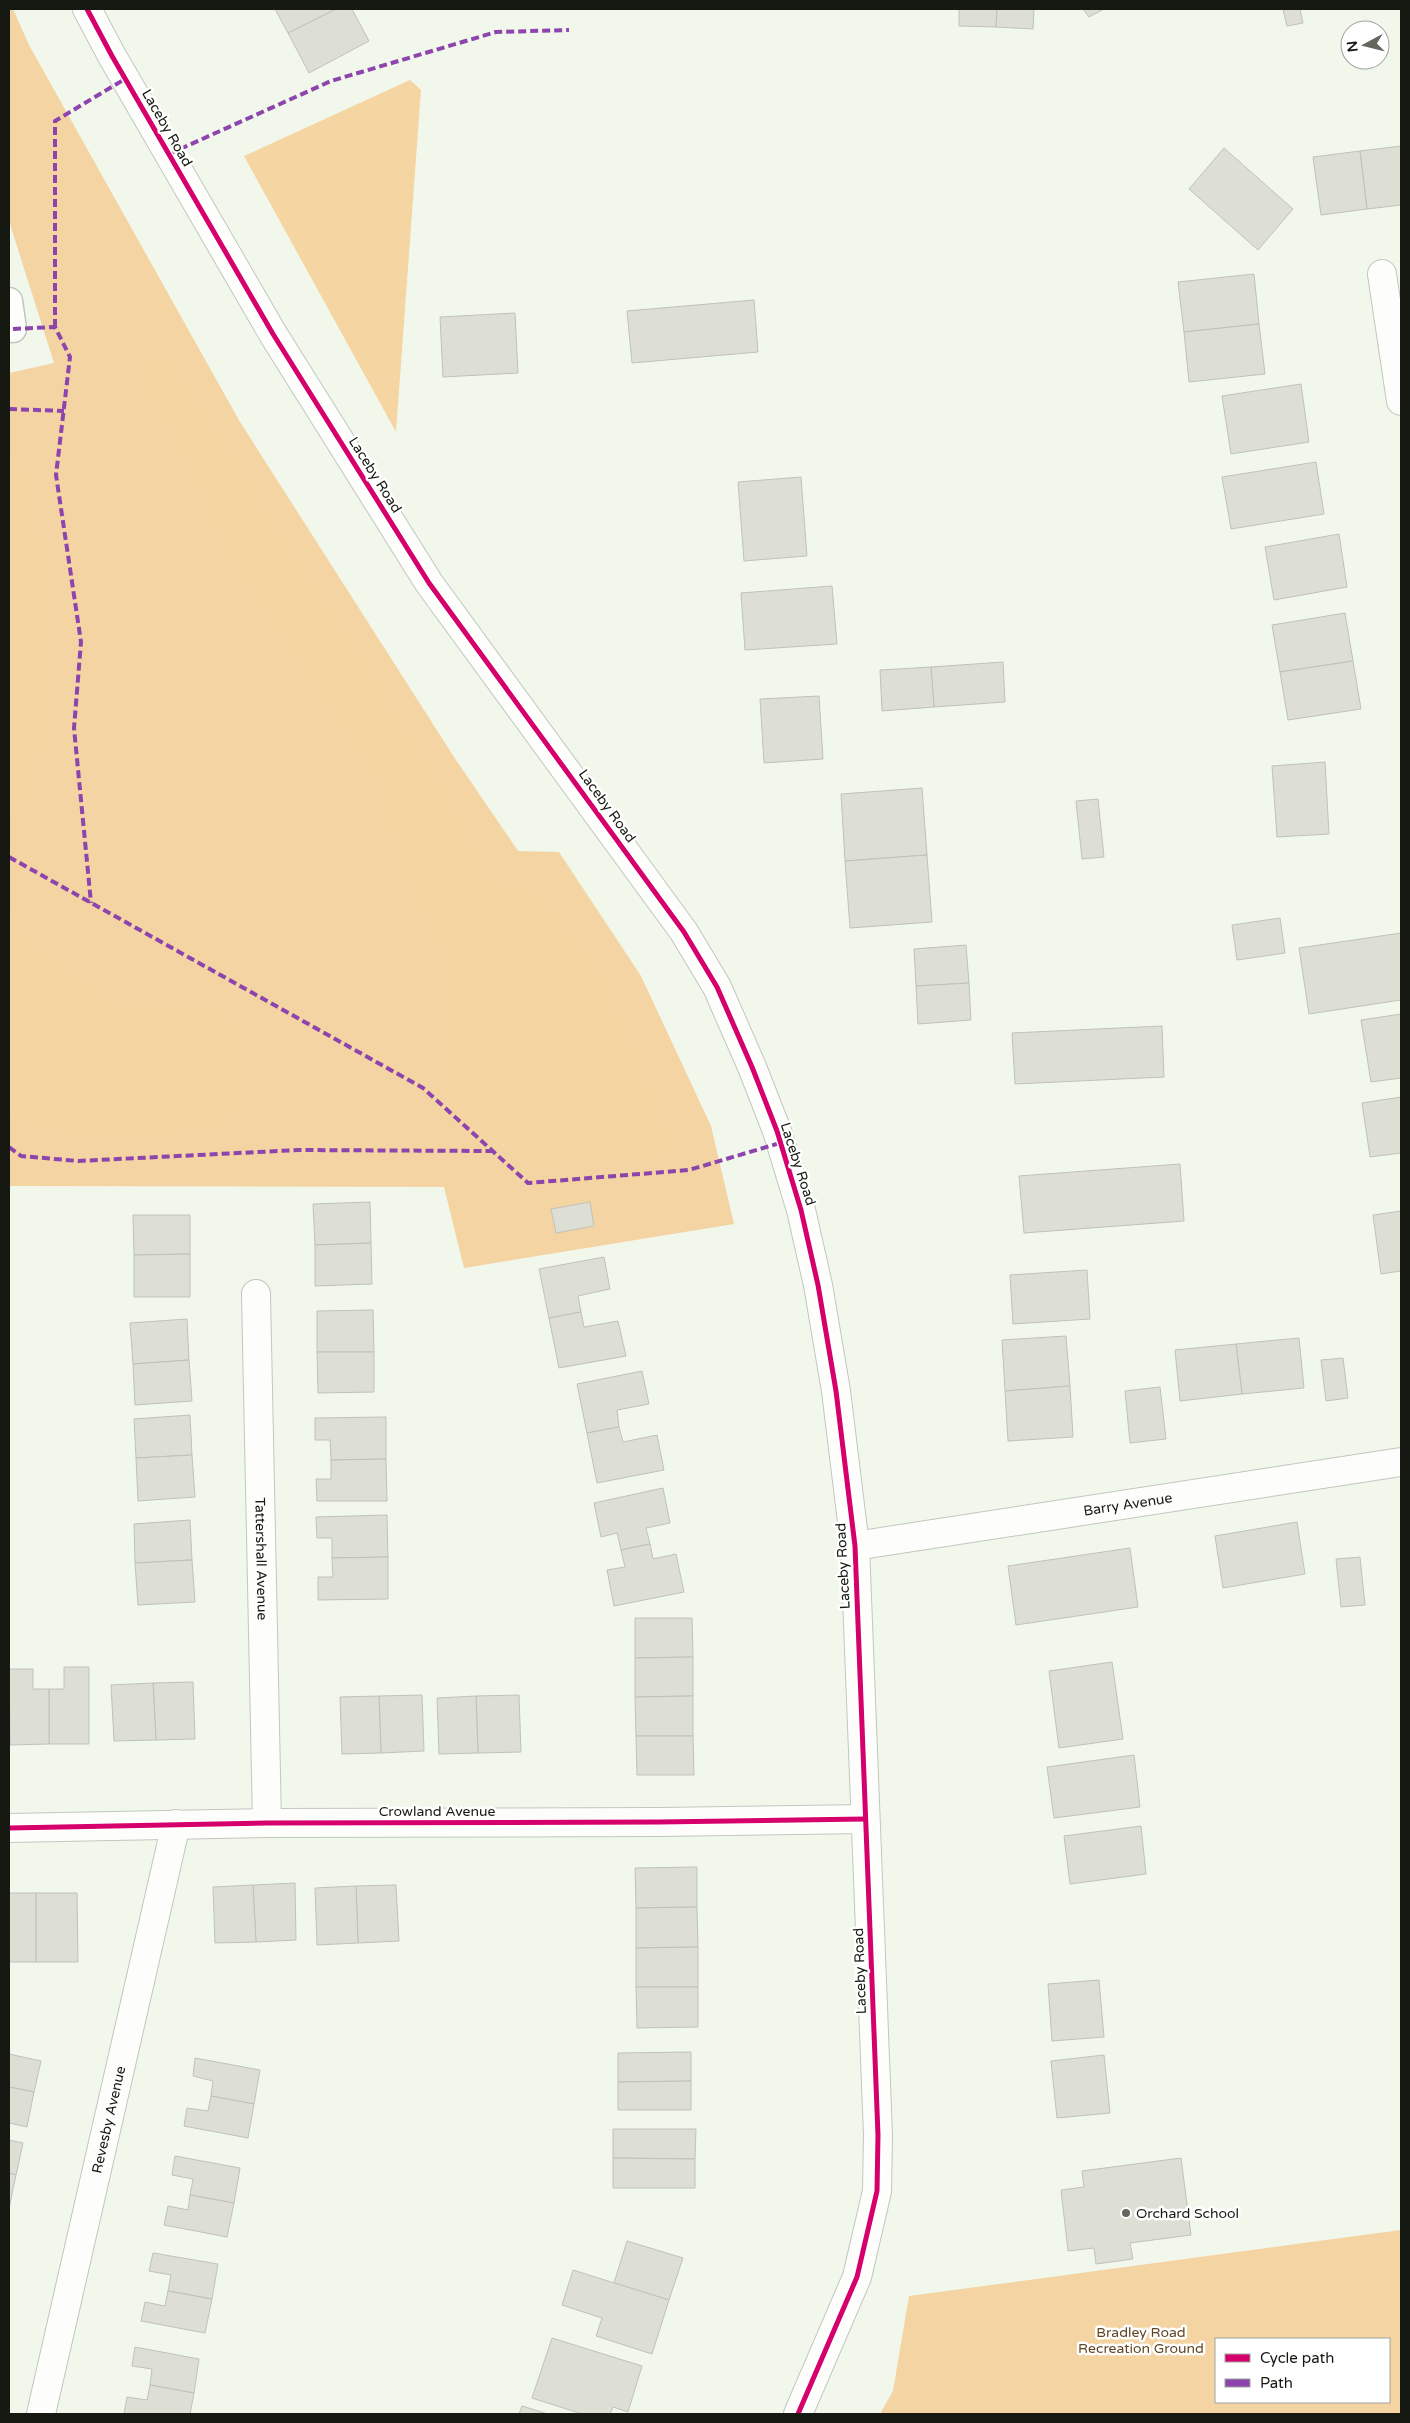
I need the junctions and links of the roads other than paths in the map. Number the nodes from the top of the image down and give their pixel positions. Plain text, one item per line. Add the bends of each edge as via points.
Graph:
1 (87, 9) edge
2 (1382, 274) dead end
3 (9, 301) edge
4 (13, 329) dead end
5 (1401, 401) edge
6 (256, 1294) dead end
7 (1401, 1462) edge
8 (855, 1546) junction
9 (865, 1819) junction
10 (267, 1823) junction
11 (176, 1824) junction
12 (9, 1828) edge
13 (41, 2414) edge
14 (798, 2414) edge

1 - 8 main road, Laceby Road via 273,334 429,583 684,932 717,987 773,1122 801,1210 818,1284 836,1391
2 - 5 main road
3 - 4 lane
6 - 10 main road, Tattershall Avenue
7 - 8 main road, Barry Avenue
8 - 9 main road, Laceby Road
9 - 10 main road, Crowland Avenue
9 - 14 main road, Laceby Road via 877,2191 857,2277
10 - 11 main road, Crowland Avenue
11 - 12 main road, Crowland Avenue
11 - 13 main road, Revesby Avenue

